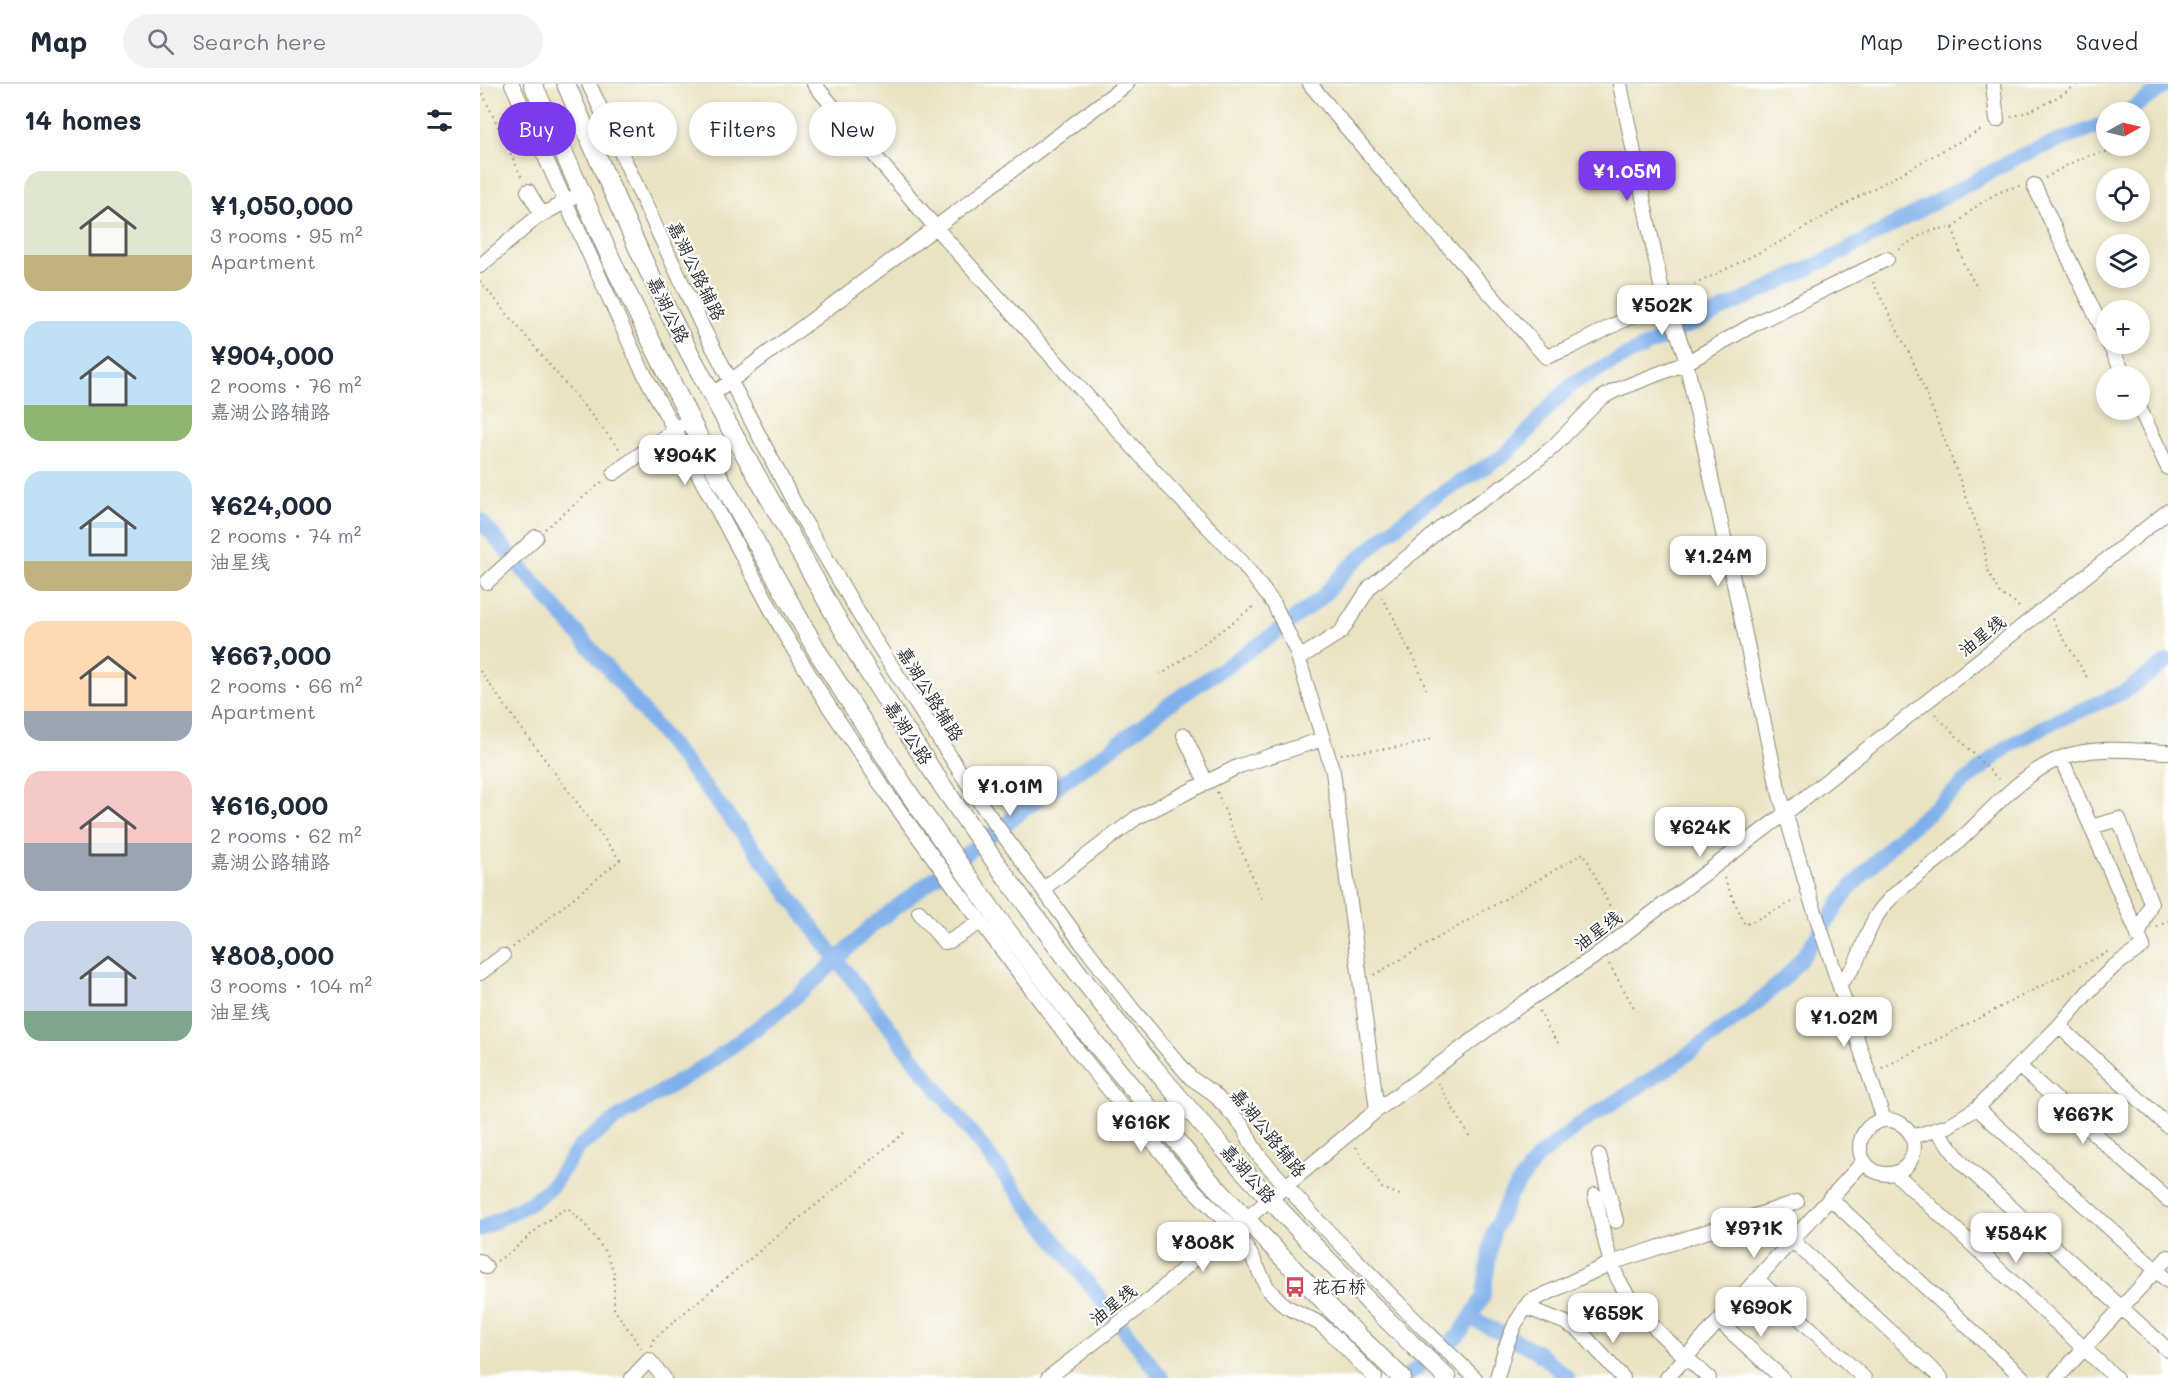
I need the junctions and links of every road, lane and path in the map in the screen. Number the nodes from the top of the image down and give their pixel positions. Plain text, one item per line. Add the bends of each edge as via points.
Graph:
1 (513, 84) edge
2 (533, 84) edge
3 (566, 84) edge
4 (589, 84) edge
5 (814, 84) edge
6 (1127, 84) edge
7 (1310, 84) edge
8 (1620, 84) edge
9 (1993, 84) edge
10 (2078, 84) edge
11 (480, 88) edge
12 (1997, 120) junction
13 (2096, 153) edge
14 (2034, 185) junction
15 (528, 191) joint
16 (582, 193) junction
17 (566, 202) junction
18 (542, 215) junction
19 (936, 228) junction
20 (1953, 228) junction
21 (1887, 259) joint
22 (480, 266) edge
23 (1866, 269) junction
24 (480, 280) edge
25 (1978, 289) dead end
26 (1667, 305) junction
27 (2096, 316) edge
28 (1685, 357) junction
29 (730, 380) junction
30 (712, 394) junction
31 (2146, 420) edge
32 (681, 425) junction
33 (630, 461) junction
34 (2168, 468) edge
35 (614, 472) joint
36 (2168, 511) edge
37 (536, 537) joint
38 (487, 582) dead end
39 (1370, 587) junction
40 (1271, 600) junction
41 (2046, 608) junction
42 (2029, 622) junction
43 (1298, 654) junction
44 (480, 671) edge
45 (1159, 674) dead end
46 (2088, 679) dead end
47 (1426, 689) dead end
48 (1925, 704) junction
49 (1184, 735) dead end
50 (1432, 738) dead end
51 (1323, 739) junction
52 (2168, 752) edge
53 (1328, 755) junction
54 (2061, 758) junction
55 (1996, 777) dead end
56 (1209, 781) junction
57 (1786, 812) junction
58 (2091, 827) junction
59 (1718, 864) junction
60 (965, 887) junction
61 (1043, 890) junction
62 (1811, 898) junction
63 (1262, 900) dead end
64 (918, 912) dead end
65 (2168, 921) edge
66 (981, 922) junction
67 (1624, 935) junction
68 (2138, 936) junction
69 (1602, 951) junction
70 (503, 956) joint
71 (480, 973) edge
72 (1360, 978) junction
73 (1839, 984) junction
74 (1531, 998) junction
75 (1636, 1011) dead end
76 (2060, 1026) junction
77 (1558, 1043) dead end
78 (2020, 1066) junction
79 (1431, 1070) junction
80 (1869, 1074) junction
81 (1977, 1108) junction
82 (1377, 1110) junction
83 (1884, 1120) junction
84 (2168, 1126) edge
85 (1936, 1129) junction
86 (904, 1132) dead end
87 (1348, 1134) junction
88 (1912, 1137) junction
89 (1471, 1139) dead end
90 (1599, 1155) dead end
91 (1864, 1161) junction
92 (1895, 1173) junction
93 (1287, 1186) junction
94 (1400, 1195) dead end
95 (1830, 1198) junction
96 (1270, 1199) junction
97 (1601, 1200) junction
98 (2168, 1200) edge
99 (1797, 1202) dead end
100 (1616, 1221) dead end
101 (1239, 1224) junction
102 (1792, 1240) junction
103 (2168, 1257) edge
104 (1611, 1263) junction
105 (483, 1264) edge
106 (2156, 1270) junction
107 (1757, 1278) junction
108 (2168, 1281) edge
109 (1525, 1306) junction
110 (2121, 1308) junction
111 (1719, 1321) junction
112 (2084, 1348) junction
113 (2168, 1350) edge
114 (1686, 1357) junction
115 (649, 1360) junction
116 (1371, 1374) edge
117 (633, 1378) edge
118 (664, 1378) edge
119 (1048, 1378) edge
120 (1402, 1378) edge
121 (1446, 1378) edge
122 (1475, 1378) edge
123 (1497, 1378) edge
124 (1623, 1378) edge
125 (1667, 1378) edge
126 (1709, 1378) edge
127 (1782, 1378) edge
128 (1864, 1378) edge
129 (1941, 1378) edge
130 (2023, 1378) edge
131 (2057, 1378) edge
132 (2116, 1378) edge

1 - 17 street
2 - 16 main road, 嘉湖公路
3 - 30 main road, 嘉湖公路 via 649,272
4 - 29 street, 嘉湖公路辅路
5 - 19 street
6 - 19 street
7 - 26 street via 1546,357
8 - 26 street
9 - 12 street
10 - 12 path via 2030,112
11 - 15 path
12 - 26 path
13 - 14 path via 2081,157
14 - 20 path via 1999,193 1969,212
14 - 27 street
15 - 18 street
16 - 17 street
16 - 32 main road, 嘉湖公路 via 633,304
17 - 18 street
17 - 32 street via 628,340
18 - 22 street
19 - 29 street
19 - 40 street via 1169,487 1242,562
20 - 21 path via 1937,228 1917,237
20 - 25 path via 1964,265
21 - 23 street
23 - 28 street
23 - 42 path via 1912,359 1947,446 1984,544 1987,570 2001,594 2016,603
24 - 33 path
26 - 28 street
28 - 39 street via 1600,399 1553,447 1510,482 1444,525
28 - 57 street
29 - 30 street
29 - 61 street, 嘉湖公路辅路 via 831,568 942,746
30 - 96 main road, 嘉湖公路 via 860,658 966,821 1133,1042
31 - 34 street
32 - 33 street
32 - 60 main road, 嘉湖公路 via 819,654 941,836
32 - 60 street via 796,654 927,848
33 - 35 street
35 - 37 path
36 - 41 street, 油星线
37 - 38 street
39 - 43 street via 1341,632
39 - 47 path via 1392,614
40 - 43 street
40 - 45 path
41 - 42 street, 油星线
41 - 46 path
42 - 48 street, 油星线
43 - 51 street
44 - 70 path via 620,860
48 - 55 path
48 - 57 street, 油星线
49 - 56 street
50 - 53 path via 1409,746
51 - 53 street
51 - 56 street via 1239,766
52 - 54 street via 2101,751
53 - 72 street
54 - 58 street
54 - 73 street via 2023,779 1879,911 1856,964
56 - 61 street via 1136,818
56 - 63 path
57 - 59 street, 油星线
57 - 62 street
58 - 68 street
58 - 68 street via 2119,819 2151,903
59 - 62 path via 1745,925
59 - 67 street, 油星线
60 - 66 street
60 - 101 main road, 嘉湖公路
61 - 93 street, 嘉湖公路辅路 via 1133,1010 1191,1078 1213,1093 1234,1116 1256,1151
62 - 73 street
64 - 66 street via 944,942
65 - 68 path
66 - 101 street via 1120,1104 1191,1187
67 - 69 street, 油星线
67 - 72 path via 1584,853 1371,977
68 - 76 street via 2143,946 2113,967
68 - 80 path
69 - 74 street, 油星线
69 - 75 path
70 - 71 street
72 - 82 street
73 - 80 street
74 - 77 path
74 - 79 street, 油星线
76 - 78 street
76 - 84 street
78 - 81 street
78 - 98 street
79 - 82 street, 油星线
79 - 89 path
80 - 83 street
81 - 85 street
81 - 106 street
82 - 87 street, 油星线
83 - 88 street via 1901,1124
83 - 91 street via 1863,1135 1860,1144
85 - 88 street
85 - 110 street via 1962,1163
86 - 115 path via 653,1340
87 - 93 street, 油星线
87 - 94 path via 1383,1188
88 - 92 street via 1913,1155
90 - 97 street
91 - 92 street via 1877,1172
91 - 95 street
92 - 112 street
93 - 96 street, 油星线
93 - 122 street, 嘉湖公路辅路 via 1345,1250
95 - 102 street
95 - 130 street
96 - 101 street, 油星线
96 - 121 main road, 嘉湖公路
97 - 100 street
97 - 104 street
99 - 104 street
101 - 116 street via 1268,1289 1285,1306 1319,1323
101 - 119 street, 油星线
101 - 120 main road, 嘉湖公路
102 - 107 street
102 - 129 street
103 - 106 street
104 - 109 street via 1546,1292
104 - 114 street via 1640,1312
105 - 115 path via 508,1254 568,1208 607,1254 614,1274 614,1309
106 - 108 street
106 - 110 street
107 - 111 street
107 - 128 street
109 - 123 street via 1504,1349
109 - 124 street via 1580,1331
110 - 112 street
110 - 113 street
111 - 114 street
111 - 127 street
112 - 131 street
112 - 132 street
114 - 125 street
114 - 126 street
115 - 117 street
115 - 118 street

